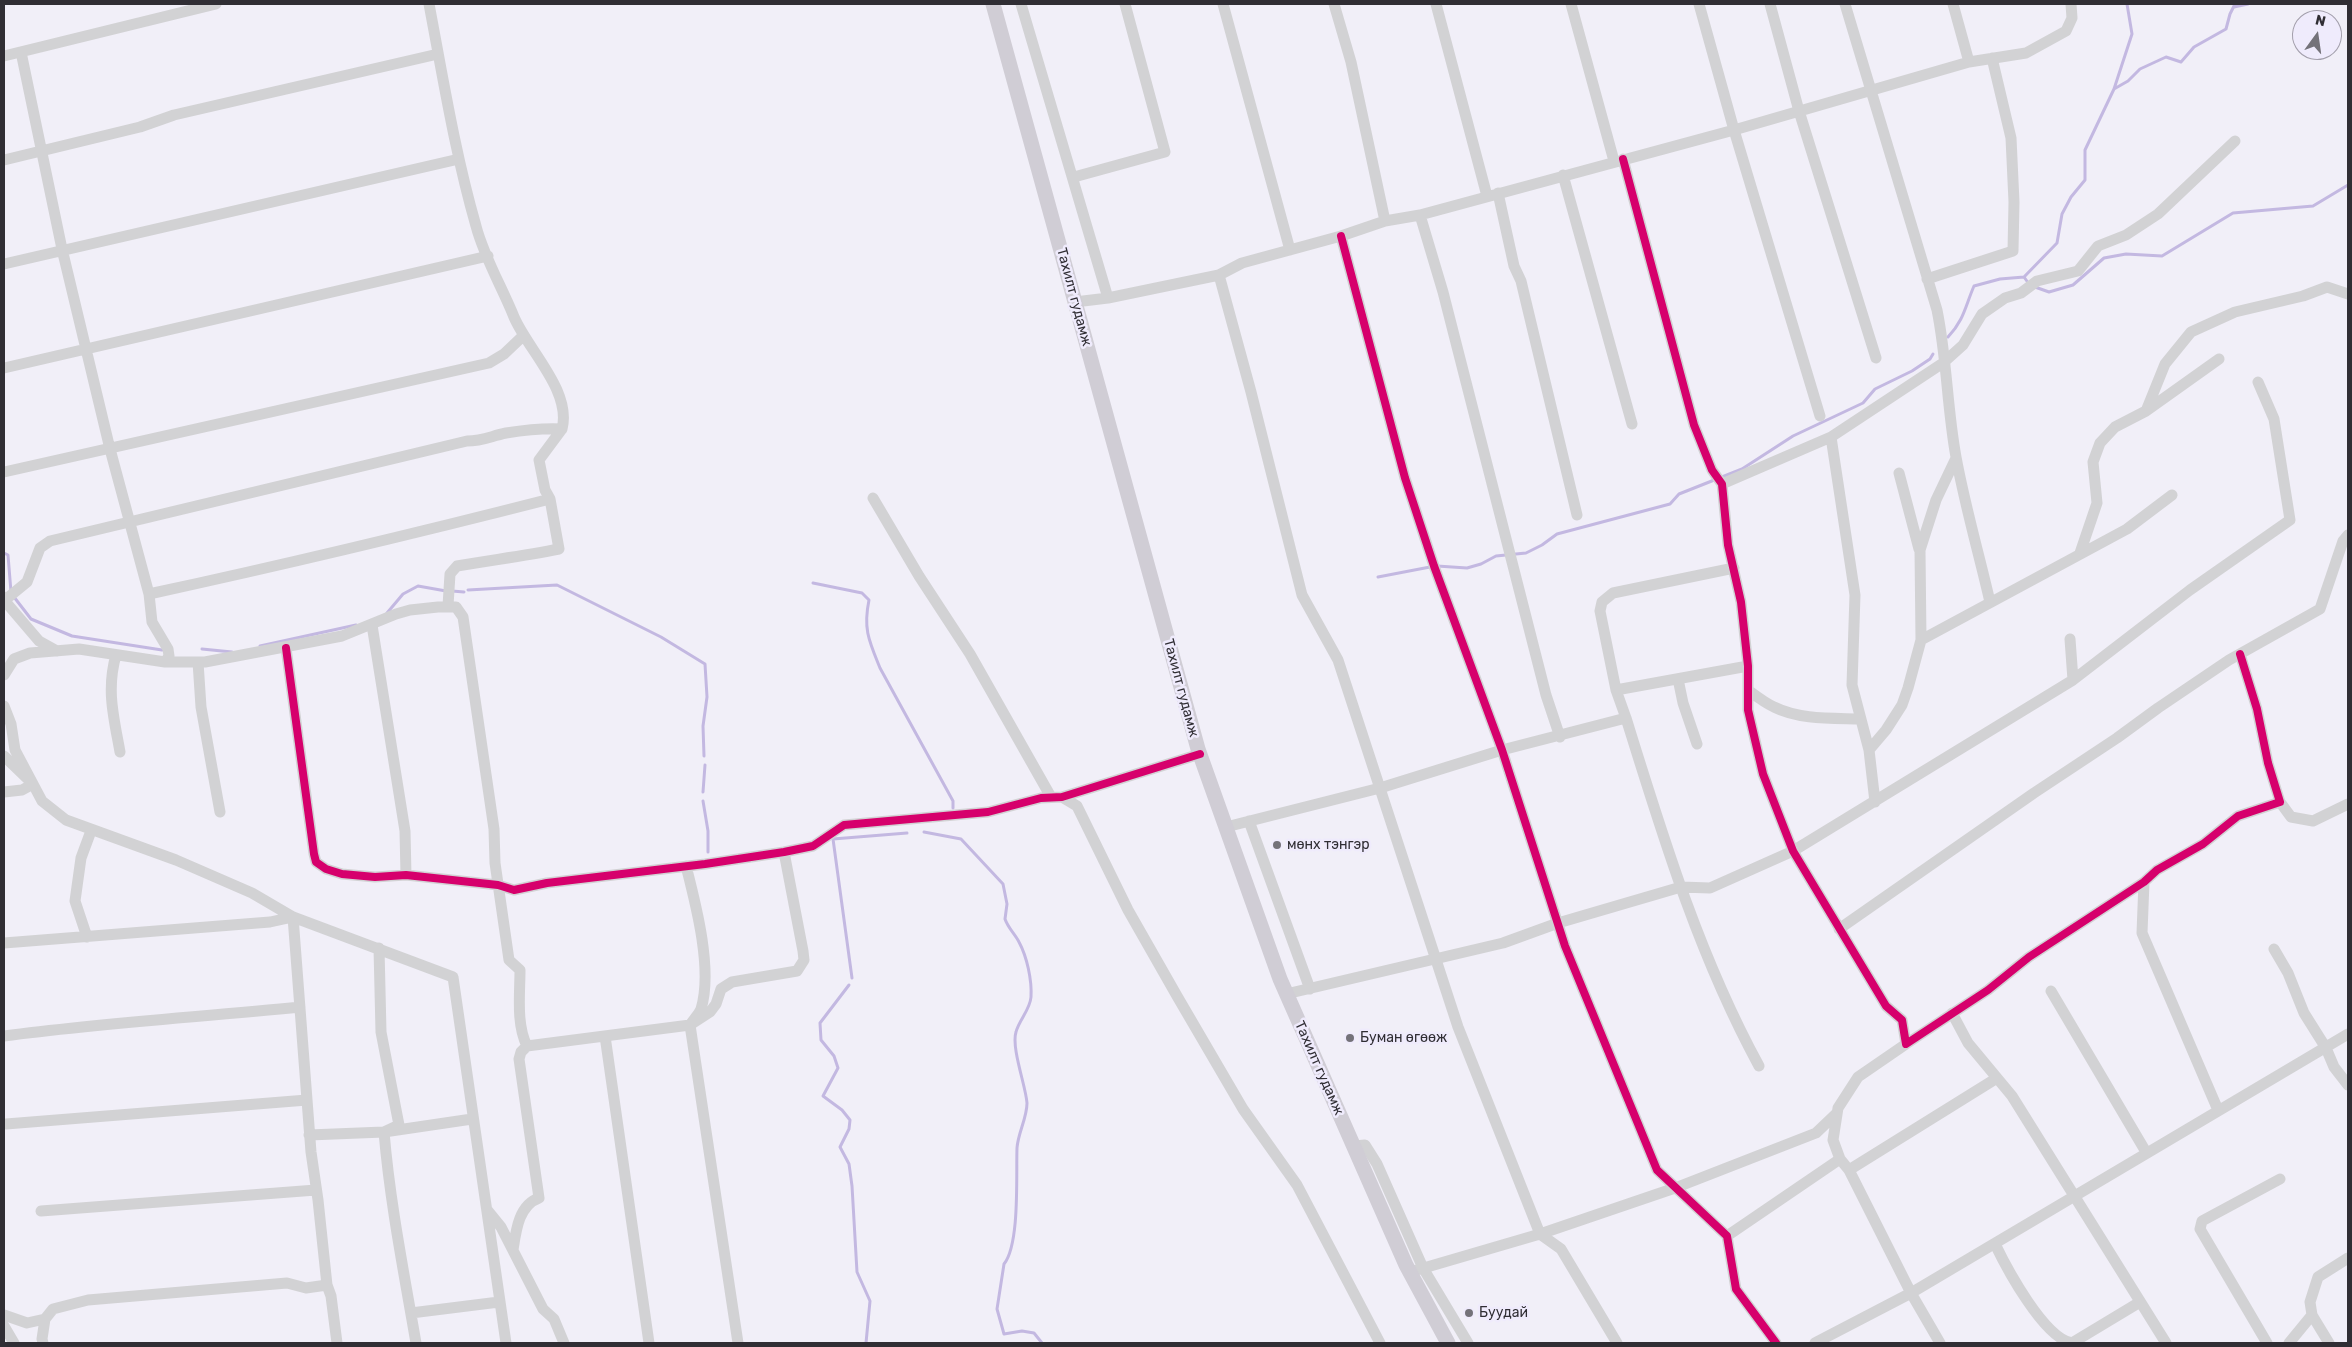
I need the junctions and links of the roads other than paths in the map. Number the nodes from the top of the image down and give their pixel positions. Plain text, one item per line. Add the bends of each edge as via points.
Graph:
1 (216, 4) edge
2 (429, 4) edge
3 (993, 4) edge
4 (1022, 4) edge
5 (1125, 4) edge
6 (1223, 4) edge
7 (1334, 4) edge
8 (1436, 4) edge
9 (1571, 4) edge
10 (1699, 4) edge
11 (1770, 4) edge
12 (1844, 4) edge
13 (1953, 4) edge
14 (2071, 4) edge
15 (21, 52) junction
16 (438, 54) junction
17 (4, 56) edge
18 (1992, 58) junction
19 (1969, 62) junction
20 (1869, 91) junction
21 (1799, 112) junction
22 (1734, 130) junction
23 (2235, 140) dead end
24 (40, 152) junction
25 (459, 159) junction
26 (4, 160) edge
27 (1618, 160) junction
28 (1563, 175) junction
29 (1074, 177) junction
30 (1493, 195) junction
31 (1420, 215) junction
32 (1385, 221) junction
33 (1341, 236) junction
34 (62, 249) junction
35 (1290, 250) junction
36 (488, 256) junction
37 (4, 264) edge
38 (1219, 275) junction
39 (1927, 279) junction
40 (2348, 294) edge
41 (1108, 298) junction
42 (1075, 302) junction
43 (524, 335) junction
44 (86, 349) junction
45 (1876, 358) dead end
46 (2219, 359) dead end
47 (1943, 363) junction
48 (4, 368) edge
49 (2258, 382) dead end
50 (2146, 411) junction
51 (1820, 416) dead end
52 (1632, 424) dead end
53 (562, 429) junction
54 (1831, 437) junction
55 (110, 449) junction
56 (1956, 458) junction
57 (4, 472) edge
58 (1899, 473) dead end
59 (1722, 484) junction
60 (2172, 495) dead end
61 (873, 498) dead end
62 (550, 499) junction
63 (1577, 515) dead end
64 (130, 523) junction
65 (2348, 535) edge
66 (1920, 550) junction
67 (2080, 553) junction
68 (1734, 568) junction
69 (149, 594) junction
70 (4, 599) edge
71 (1990, 602) junction
72 (448, 606) junction
73 (372, 625) junction
74 (2070, 639) dead end
75 (1921, 640) junction
76 (286, 648) junction
77 (57, 651) junction
78 (2240, 654) junction
79 (116, 656) junction
80 (165, 662) junction
81 (198, 662) junction
82 (1748, 666) junction
83 (4, 675) edge
84 (1678, 679) junction
85 (2073, 680) junction
86 (1616, 690) junction
87 (1748, 690) junction
88 (4, 706) edge
89 (1626, 718) junction
90 (1861, 719) junction
91 (11, 724) junction
92 (1560, 737) junction
93 (1697, 744) dead end
94 (4, 748) edge
95 (1502, 750) junction
96 (1869, 750) junction
97 (120, 752) dead end
98 (1200, 754) junction
99 (4, 756) edge
100 (33, 784) junction
101 (1380, 788) junction
102 (4, 792) edge
103 (1057, 797) junction
104 (1875, 802) junction
105 (2280, 802) junction
106 (2347, 807) edge
107 (220, 812) dead end
108 (1249, 821) junction
109 (1226, 827) junction
110 (91, 831) junction
111 (1792, 851) junction
112 (784, 852) junction
113 (686, 866) junction
114 (406, 875) junction
115 (2144, 882) junction
116 (498, 885) junction
117 (1681, 888) junction
118 (293, 917) junction
119 (1558, 923) junction
120 (1839, 929) junction
121 (87, 937) junction
122 (4, 942) edge
123 (379, 948) junction
124 (2274, 949) dead end
125 (1435, 958) junction
126 (1310, 989) junction
127 (2051, 991) dead end
128 (1286, 994) junction
129 (300, 1007) junction
130 (1952, 1013) junction
131 (690, 1025) junction
132 (2348, 1034) edge
133 (4, 1036) edge
134 (605, 1036) junction
135 (1906, 1044) junction
136 (527, 1046) junction
137 (2326, 1048) junction
138 (1759, 1066) dead end
139 (1997, 1078) junction
140 (2348, 1085) edge
141 (307, 1100) junction
142 (2218, 1110) junction
143 (1837, 1113) junction
144 (472, 1119) junction
145 (6, 1124) dead end
146 (384, 1132) junction
147 (309, 1135) junction
148 (2146, 1152) junction
149 (1840, 1159) junction
150 (1849, 1170) junction
151 (2280, 1179) dead end
152 (1675, 1188) junction
153 (316, 1190) junction
154 (2073, 1195) junction
155 (41, 1211) dead end
156 (488, 1211) junction
157 (1540, 1234) junction
158 (1727, 1236) junction
159 (1995, 1244) junction
160 (513, 1250) junction
161 (2348, 1258) edge
162 (1416, 1270) junction
163 (327, 1285) junction
164 (1911, 1293) junction
165 (499, 1302) junction
166 (2140, 1302) junction
167 (410, 1313) junction
168 (4, 1315) edge
169 (2312, 1315) junction
170 (45, 1319) junction
171 (4, 1326) edge
172 (14, 1343) edge
173 (43, 1343) edge
174 (336, 1343) edge
175 (416, 1343) edge
176 (506, 1343) edge
177 (564, 1343) edge
178 (649, 1343) edge
179 (738, 1343) edge
180 (1380, 1343) edge
181 (1448, 1343) edge
182 (1468, 1343) edge
183 (1617, 1343) edge
184 (1776, 1343) edge
185 (1815, 1343) edge
186 (1940, 1343) edge
187 (2166, 1343) edge
188 (2267, 1343) edge
189 (2289, 1343) edge
190 (2329, 1343) edge

1 - 15 street
2 - 16 street
3 - 42 main road, Тахилт гудамж
4 - 29 street
5 - 29 street via 1165,152
6 - 35 street
7 - 32 street
8 - 30 street
9 - 27 street
10 - 22 street
11 - 21 street
12 - 20 street
13 - 19 street
14 - 18 street via 2072,18 2066,31 2026,53
15 - 17 street
15 - 24 street
16 - 24 street via 174,116
16 - 25 street
18 - 19 street
18 - 39 street via 2012,138 2013,251
19 - 20 street
20 - 21 street
20 - 39 street
21 - 22 street
21 - 45 street
22 - 27 street
22 - 51 street
23 - 47 street via 2158,214 2126,235 2098,246 2078,271 2037,281 1982,314 1963,345
24 - 26 street
24 - 34 street
25 - 34 street
25 - 36 street via 476,228
27 - 28 street
27 - 59 street via 1694,425 1712,470
28 - 30 street
28 - 52 street
29 - 41 street
30 - 31 street
30 - 63 street via 1514,266 1522,281
31 - 32 street
31 - 92 street via 1443,292 1546,695
32 - 33 street
33 - 35 street
33 - 95 street via 1405,478
34 - 37 street
34 - 44 street
35 - 38 street via 1242,263
36 - 43 street
36 - 44 street
38 - 41 street
38 - 101 street via 1302,595 1338,660
39 - 47 street via 1937,310
40 - 50 street via 2327,287 2235,312 2191,332 2165,364
41 - 42 street
42 - 98 main road, Тахилт гудамж
43 - 53 street via 564,407
43 - 55 street via 504,354 489,362
44 - 48 street
44 - 55 street
46 - 50 street
47 - 54 street
47 - 56 street
49 - 85 street via 2274,418 2290,520 2190,590
50 - 67 street via 2116,427 2100,442 2093,462 2097,503
53 - 62 street via 539,460
53 - 64 street via 543,428 467,441
54 - 59 street
54 - 90 street via 1855,595 1852,685
55 - 57 street
55 - 64 street
56 - 66 street via 1936,500
56 - 71 street
58 - 66 street
59 - 68 street via 1728,545
60 - 67 street via 2127,529
61 - 103 street
62 - 69 street
62 - 72 street via 559,549 457,566 450,574
64 - 69 street
64 - 70 street via 50,541 40,548 27,582
65 - 78 street via 2343,541 2320,609
66 - 75 street
67 - 71 street
68 - 82 street
68 - 86 street via 1613,593 1602,602 1600,611
69 - 80 street via 152,622 168,649 169,656
70 - 77 street via 39,642
71 - 75 street
72 - 73 street via 403,612
72 - 116 street via 460,611 463,617 494,829
73 - 76 street via 342,636
73 - 114 street via 404,831
74 - 85 street
75 - 96 street via 1902,704
76 - 81 street
76 - 114 street via 316,862 342,874
77 - 79 street via 87,650
77 - 83 street via 30,653 14,659
78 - 105 street
78 - 120 street
79 - 80 street
79 - 97 street via 110,695
80 - 81 street
81 - 107 street via 201,707
82 - 84 street
82 - 87 street
84 - 86 street
84 - 93 street
85 - 104 street
86 - 89 street
87 - 90 street via 1788,712 1818,718
87 - 111 street via 1748,710 1763,774
88 - 91 street
89 - 92 street
89 - 117 street
90 - 96 street
91 - 94 street via 11,742
91 - 100 street via 15,750
92 - 95 street
95 - 101 street
95 - 119 street
96 - 104 street
98 - 103 street
98 - 109 main road, Тахилт гудамж
99 - 100 street
100 - 102 street via 22,790
100 - 110 street via 42,801 57,815
101 - 108 street
101 - 125 street
103 - 112 street via 988,812 844,825 813,846
103 - 180 street via 1077,806 1128,910 1176,996 1243,1109 1297,1185
104 - 111 street
105 - 106 street via 2291,816 2313,821
105 - 115 street via 2238,816 2203,844 2157,870
108 - 109 street
108 - 126 street
109 - 128 main road, Тахилт гудамж
110 - 118 street via 176,860 252,893
110 - 121 street via 81,858 75,901
111 - 117 street via 1710,888
111 - 120 street
112 - 113 street
112 - 131 street via 803,951 801,967 792,974 726,985 710,1012
113 - 116 street via 514,890
113 - 131 street via 699,919 705,980 700,1010
114 - 116 street
115 - 130 street via 2029,957 1988,990
115 - 142 street via 2142,933
116 - 136 street via 509,960 520,970 522,1028
117 - 119 street
117 - 138 street via 1702,948
118 - 121 street via 270,922
118 - 123 street
118 - 129 street
119 - 125 street via 1504,943
119 - 152 street via 1657,1170
120 - 135 street via 1886,1006 1902,1020
121 - 122 street
123 - 144 street via 453,977
123 - 146 street via 381,1032 399,1125
124 - 137 street via 2304,1013
125 - 126 street
125 - 157 street via 1458,1027
126 - 128 street
127 - 148 street
128 - 162 main road, Тахилт гудамж via 1354,1146
129 - 133 street via 87,1025
129 - 141 street
130 - 135 street
130 - 139 street via 1968,1043
131 - 134 street
131 - 179 street
132 - 137 street
134 - 136 street
134 - 178 street
135 - 143 street via 1858,1077
136 - 160 street via 519,1059 539,1198 529,1202 522,1212
137 - 140 street via 2334,1067
137 - 142 street
139 - 150 street
139 - 154 street via 2012,1096
141 - 145 street
141 - 147 street
142 - 148 street
143 - 149 street via 1834,1140
143 - 152 street via 1816,1133
144 - 146 street
144 - 156 street
146 - 147 street
146 - 167 street
147 - 153 street
148 - 154 street
149 - 150 street
149 - 158 street
150 - 164 street
151 - 188 street via 2214,1213 2202,1221 2200,1229
152 - 157 street
152 - 158 street
153 - 155 street
153 - 163 street
154 - 159 street
154 - 166 street
156 - 160 street
156 - 165 street
157 - 162 street
157 - 183 street via 1561,1249
158 - 184 street via 1736,1290
159 - 164 street
159 - 166 street via 2012,1280 2063,1341 2072,1343
160 - 177 street via 543,1310 558,1326
161 - 169 street via 2318,1277 2310,1302
162 - 181 main road, Тахилт гудамж
162 - 182 street
163 - 170 street via 306,1288 287,1283 88,1300 53,1309
163 - 174 street
164 - 185 street
164 - 186 street
165 - 167 street
165 - 176 street
166 - 187 street
167 - 175 street
168 - 170 street via 28,1323
169 - 189 street
169 - 190 street
170 - 173 street
171 - 172 street

